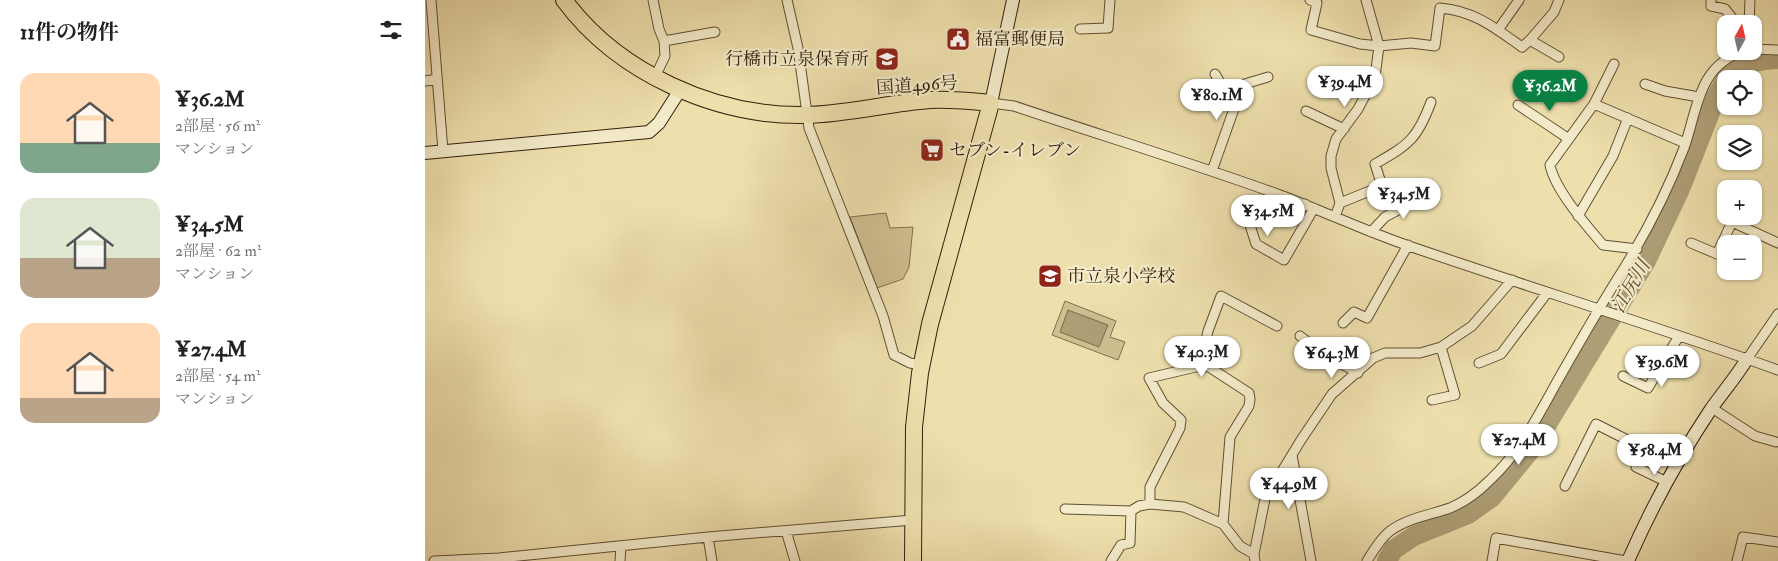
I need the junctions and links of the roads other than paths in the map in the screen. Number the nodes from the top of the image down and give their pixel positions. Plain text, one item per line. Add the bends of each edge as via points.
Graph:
1 (431, 0) edge
2 (564, 0) edge
3 (653, 0) edge
4 (787, 0) edge
5 (1013, 0) edge
6 (1110, 0) edge
7 (1309, 0) edge
8 (1366, 0) edge
9 (1519, 0) edge
10 (1559, 0) edge
11 (1711, 0) edge
12 (1750, 0) edge
13 (428, 14) edge
14 (1730, 15) edge
15 (1748, 15) edge
16 (1080, 29) dead end
17 (1498, 30) junction
18 (715, 32) dead end
19 (1531, 40) junction
20 (664, 41) junction
21 (1379, 46) junction
22 (1763, 49) edge
23 (1778, 50) edge
24 (1559, 57) dead end
25 (1724, 60) edge
26 (1614, 64) dead end
27 (1215, 74) dead end
28 (655, 77) junction
29 (1268, 77) dead end
30 (437, 79) junction
31 (425, 81) edge
32 (1645, 84) dead end
33 (1228, 89) junction
34 (680, 90) junction
35 (1699, 97) junction
36 (1431, 102) dead end
37 (991, 103) junction
38 (1594, 104) junction
39 (1519, 105) dead end
40 (1306, 111) dead end
41 (807, 115) junction
42 (1628, 118) junction
43 (1344, 129) junction
44 (1569, 139) junction
45 (1685, 144) junction
46 (443, 151) junction
47 (425, 153) edge
48 (1212, 171) junction
49 (1426, 195) dead end
50 (1340, 203) junction
51 (1305, 204) junction
52 (1314, 208) junction
53 (1578, 216) junction
54 (1335, 217) junction
55 (1371, 232) junction
56 (1691, 243) dead end
57 (1778, 243) edge
58 (1408, 245) junction
59 (1637, 248) junction
60 (1512, 280) junction
61 (1547, 293) junction
62 (1598, 308) junction
63 (1778, 314) edge
64 (1343, 323) dead end
65 (1277, 326) dead end
66 (1300, 336) dead end
67 (1679, 336) junction
68 (1441, 347) junction
69 (1747, 359) junction
70 (1479, 362) dead end
71 (922, 365) junction
72 (1200, 366) junction
73 (1778, 370) edge
74 (1357, 373) junction
75 (1623, 376) dead end
76 (1432, 400) dead end
77 (1712, 408) junction
78 (1776, 442) dead end
79 (1292, 455) junction
80 (1667, 482) junction
81 (1565, 486) dead end
82 (1150, 504) junction
83 (1065, 509) dead end
84 (1131, 511) junction
85 (913, 520) junction
86 (1223, 524) junction
87 (786, 531) junction
88 (708, 537) junction
89 (1778, 542) edge
90 (621, 546) junction
91 (1254, 558) edge
92 (466, 560) edge
93 (435, 561) edge
94 (620, 561) edge
95 (712, 561) edge
96 (795, 561) edge
97 (913, 561) edge
98 (1111, 561) edge
99 (1311, 561) edge
100 (1367, 561) edge
101 (1492, 561) edge
102 (1627, 561) edge
103 (1737, 561) edge

1 - 13 street
2 - 28 highway, 国道496号 via 597,35
3 - 20 street
4 - 41 street via 798,48
5 - 37 street
6 - 16 street via 1108,28
7 - 21 street via 1317,3 1311,30
8 - 21 street
9 - 17 street
10 - 19 street via 1554,12
11 - 14 street via 1711,6 1725,9
12 - 15 street
13 - 30 street
17 - 19 street via 1522,47
17 - 21 street via 1472,14 1440,8 1435,46 1411,43
18 - 20 street
19 - 24 street
20 - 28 street via 665,56
21 - 43 street via 1375,77
22 - 23 street
25 - 35 street via 1706,81
26 - 38 street
27 - 33 street
28 - 34 highway, 国道496号
29 - 33 street
30 - 31 street
30 - 46 street
32 - 35 street
33 - 48 street via 1235,98 1235,106
34 - 41 highway, 国道496号 via 737,108
34 - 46 street via 659,123 649,132
35 - 45 street
36 - 50 street via 1414,138 1375,164 1382,186
37 - 41 highway, 国道496号 via 929,100
37 - 48 street via 1014,106
37 - 71 highway via 930,324
38 - 42 street
38 - 44 street
39 - 44 street
40 - 43 street
41 - 71 street via 809,128 883,316 894,356
42 - 45 street
42 - 53 street via 1613,156
43 - 50 street via 1336,139 1331,156
44 - 53 street via 1550,165 1552,174
45 - 59 street via 1661,202
46 - 47 street
48 - 51 street
49 - 55 street via 1385,217
50 - 54 street
51 - 52 street
51 - 52 street via 1293,218 1249,222 1256,244 1285,260
52 - 54 street
53 - 59 street via 1603,245
54 - 55 street
55 - 58 street
56 - 57 street via 1717,254 1732,222
58 - 60 street
58 - 64 street via 1367,318 1355,312
59 - 62 street
60 - 61 street
60 - 68 street via 1472,326
61 - 62 street
61 - 70 street via 1501,354
62 - 67 street
62 - 100 street via 1526,438 1503,467 1468,498 1452,507 1408,521 1389,532
63 - 69 street
65 - 72 street via 1221,296
66 - 74 street
67 - 69 street
67 - 75 street via 1648,388
68 - 74 street via 1420,353 1385,353 1373,358
68 - 76 street via 1455,395
69 - 73 street
69 - 77 street
71 - 85 highway via 914,427
72 - 82 street via 1149,378 1163,403 1181,420 1150,487
72 - 86 street via 1209,367 1249,393 1250,399 1230,437
74 - 79 street via 1332,394
77 - 78 street via 1755,436
77 - 80 street
79 - 91 street via 1265,499
79 - 99 street
80 - 81 street via 1636,467 1645,449 1596,424
80 - 102 street
82 - 84 street
82 - 86 street via 1184,507
83 - 84 street
84 - 98 street via 1130,543 1121,545
85 - 87 street
85 - 97 highway
86 - 91 street
87 - 88 street
87 - 96 street
88 - 90 street
88 - 95 street
89 - 103 street via 1743,537
90 - 92 street
90 - 94 street
92 - 93 street
101 - 102 street via 1496,538

